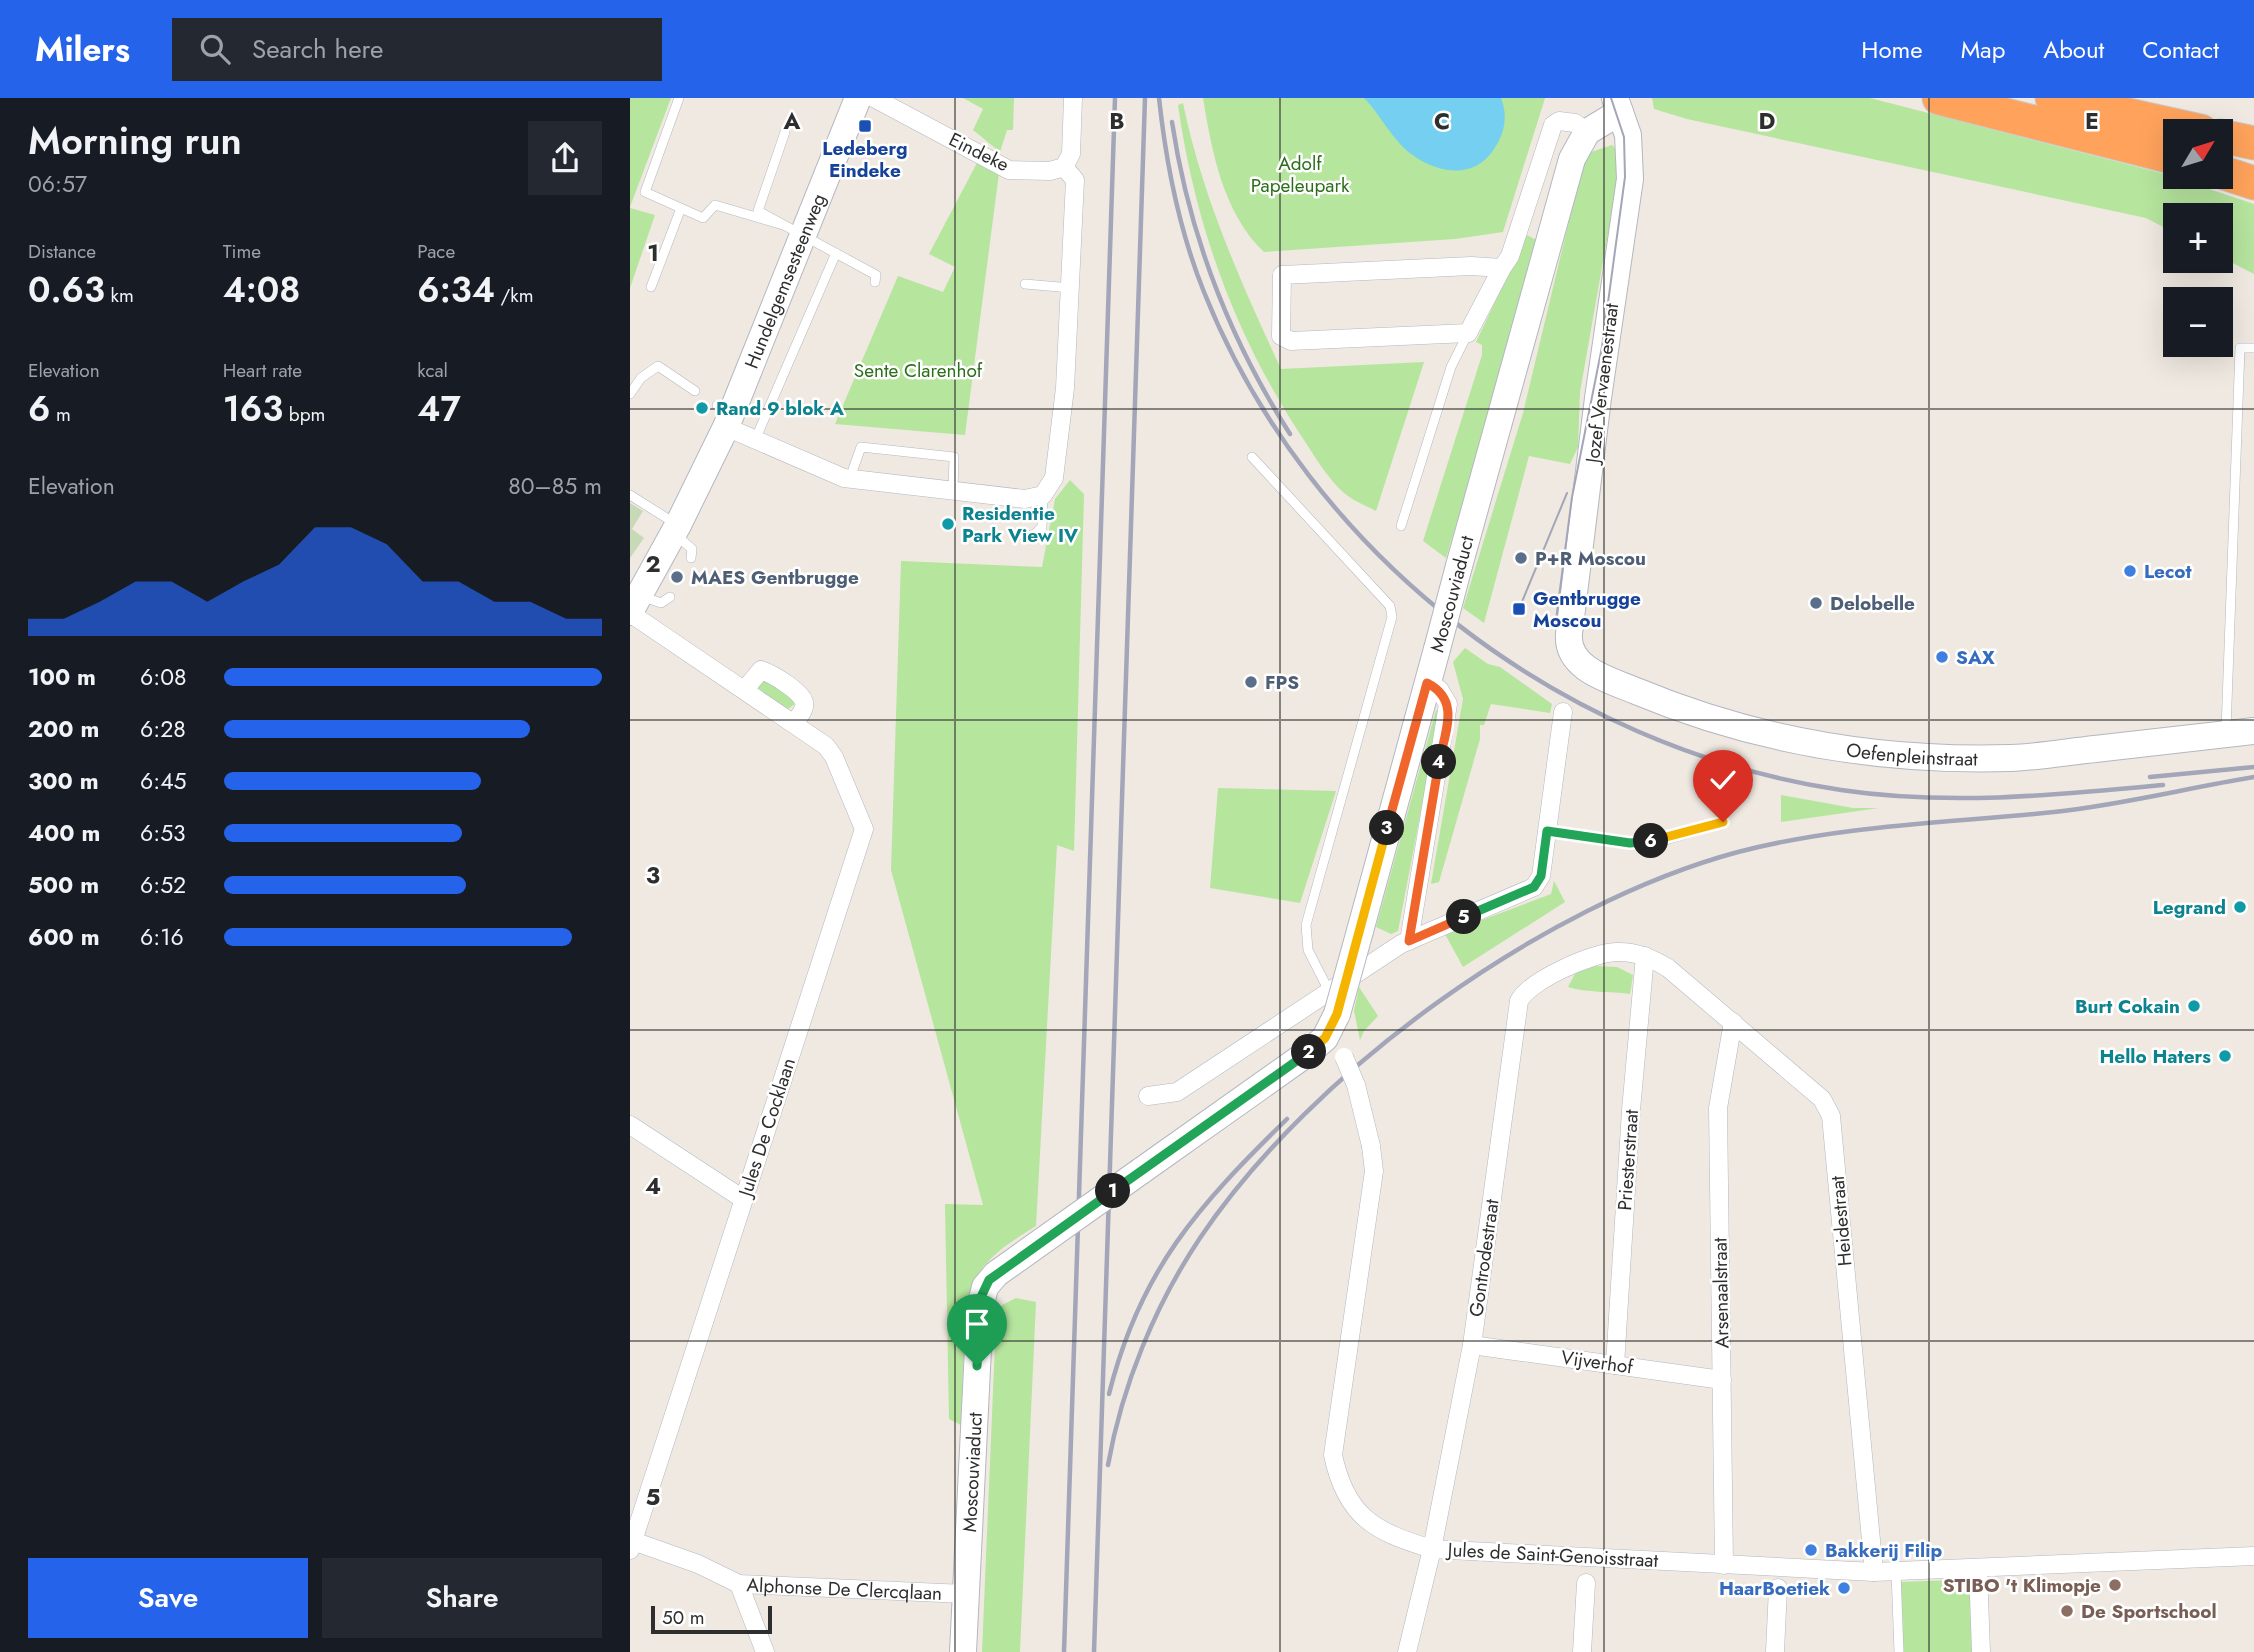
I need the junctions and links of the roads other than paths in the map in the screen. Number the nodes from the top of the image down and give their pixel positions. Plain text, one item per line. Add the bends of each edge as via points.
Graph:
1 (679, 98) edge
2 (858, 98) edge
3 (874, 98) edge
4 (1073, 98) edge
5 (1939, 98) edge
6 (2052, 98) edge
7 (1618, 105) edge
8 (2163, 123) edge
9 (785, 132) dead end
10 (1587, 132) junction
11 (2233, 139) edge
12 (2254, 143) edge
13 (2163, 155) edge
14 (1064, 167) junction
15 (2233, 176) edge
16 (2254, 183) edge
17 (681, 208) junction
18 (792, 230) junction
19 (835, 253) junction
20 (1502, 268) junction
21 (875, 282) dead end
22 (1025, 284) dead end
23 (651, 287) dead end
24 (1071, 288) junction
25 (1468, 333) junction
26 (2254, 348) edge
27 (695, 391) dead end
28 (630, 394) edge
29 (725, 416) junction
30 (755, 440) junction
31 (1252, 457) dead end
32 (850, 478) junction
33 (953, 490) junction
34 (630, 495) edge
35 (1043, 495) junction
36 (1401, 526) dead end
37 (676, 529) junction
38 (1015, 534) dead end
39 (691, 558) dead end
40 (670, 597) dead end
41 (633, 606) edge
42 (1583, 666) joint
43 (1427, 683) junction
44 (744, 689) junction
45 (1563, 712) dead end
46 (794, 723) junction
47 (2254, 731) edge
48 (2225, 734) junction
49 (1723, 822) dead end
50 (1547, 831) junction
51 (1409, 941) junction
52 (1645, 956) junction
53 (1333, 1004) junction
54 (1733, 1022) junction
55 (1325, 1038) junction
56 (1148, 1096) dead end
57 (630, 1125) edge
58 (743, 1199) junction
59 (1472, 1345) junction
60 (1615, 1365) junction
61 (1722, 1380) junction
62 (631, 1546) edge
63 (1433, 1549) junction
64 (2254, 1556) edge
65 (1724, 1565) junction
66 (1978, 1569) junction
67 (1874, 1572) junction
68 (1896, 1572) junction
69 (1779, 1577) junction
70 (1586, 1583) dead end
71 (739, 1584) junction
72 (965, 1594) junction
73 (765, 1652) edge
74 (963, 1652) edge
75 (1407, 1652) edge
76 (1582, 1652) edge
77 (1775, 1652) edge
78 (1899, 1652) edge
79 (1981, 1652) edge

1 - 17 lane via 645,191
2 - 18 street, Hundelgemsesteenweg
3 - 14 street, Eindeke via 1009,170
4 - 14 street via 1071,154
5 - 13 highway
6 - 8 highway
7 - 10 street
7 - 42 street, Jozef Vervaenestraat via 1628,135 1630,179 1569,639 1574,659
9 - 18 lane via 758,211
10 - 20 street via 1575,123 1553,125 1510,256
10 - 43 street, Moscouviaduct, bridge via 1572,159
11 - 12 highway
14 - 24 street via 1075,180
15 - 16 highway
17 - 18 lane via 703,218 715,205
17 - 23 lane
18 - 19 lane
18 - 29 street, Hundelgemsesteenweg
19 - 21 lane via 876,275
19 - 30 lane
20 - 25 street
20 - 25 street via 1282,275 1281,336 1291,341
22 - 24 lane
24 - 35 street via 1054,478
25 - 36 lane via 1451,367
26 - 48 lane via 2240,348
27 - 28 lane via 658,366 641,377
29 - 30 street
29 - 37 street, Hundelgemsesteenweg
30 - 32 street
31 - 53 lane via 1390,606 1392,617 1306,925 1308,950
32 - 33 street
32 - 33 lane via 861,447 954,457
33 - 35 street via 1025,499
34 - 37 lane
35 - 38 lane via 1042,527 1033,536
37 - 39 lane via 692,549
37 - 41 street, Hundelgemsesteenweg
40 - 41 lane via 661,603
41 - 44 street, Jules De Cocklaan
42 - 48 street, Oefenpleinstraat via 1673,706 1747,731 1819,747 1893,755 2014,758
43 - 51 street via 1439,689 1448,704
43 - 53 street, Moscouviaduct, bridge via 1360,931
44 - 46 street, Jules De Cocklaan
44 - 46 street via 761,670 799,694 804,710
45 - 50 street
46 - 58 street, Jules De Cocklaan via 831,752 863,822 863,836
47 - 48 street, Oefenpleinstraat
49 - 50 lane via 1662,841 1630,843
50 - 51 street via 1541,876 1534,887
51 - 53 street
52 - 54 street, Heidestraat via 1668,968
52 - 59 street, Gontrodestraat via 1615,952 1591,958 1531,985 1519,1000
52 - 60 street, Priesterstraat
53 - 55 street, Moscouviaduct
53 - 56 street via 1177,1092
54 - 61 street, Arsenaalstraat via 1718,1108
54 - 67 street, Heidestraat via 1822,1099 1831,1116
55 - 63 street, Jules de Saint-Genoisstraat, bridge via 1344,1057 1356,1085 1374,1171 1333,1455 1338,1480 1348,1501 1380,1531
55 - 72 street, Moscouviaduct, bridge via 996,1274 985,1287 980,1308
57 - 58 street
58 - 62 street, Jules De Cocklaan
59 - 60 street, Vijverhof
59 - 63 street, Gontrodestraat
60 - 61 street, Vijverhof
61 - 65 street, Arsenaalstraat
62 - 71 street, Alphonse De Clercqlaan via 698,1564
63 - 65 street, Jules de Saint-Genoisstraat
63 - 75 street, Gontrodestraat
64 - 66 street, Jules de Saint-Genoisstraat
65 - 69 street, Jules de Saint-Genoisstraat
66 - 68 street, Jules de Saint-Genoisstraat
66 - 79 street
67 - 68 street, Jules de Saint-Genoisstraat
67 - 69 street, Jules de Saint-Genoisstraat
68 - 78 lane
69 - 77 street
70 - 76 street
71 - 72 street, Alphonse De Clercqlaan
71 - 73 street
72 - 74 street, Alphonse De Clercqlaan

